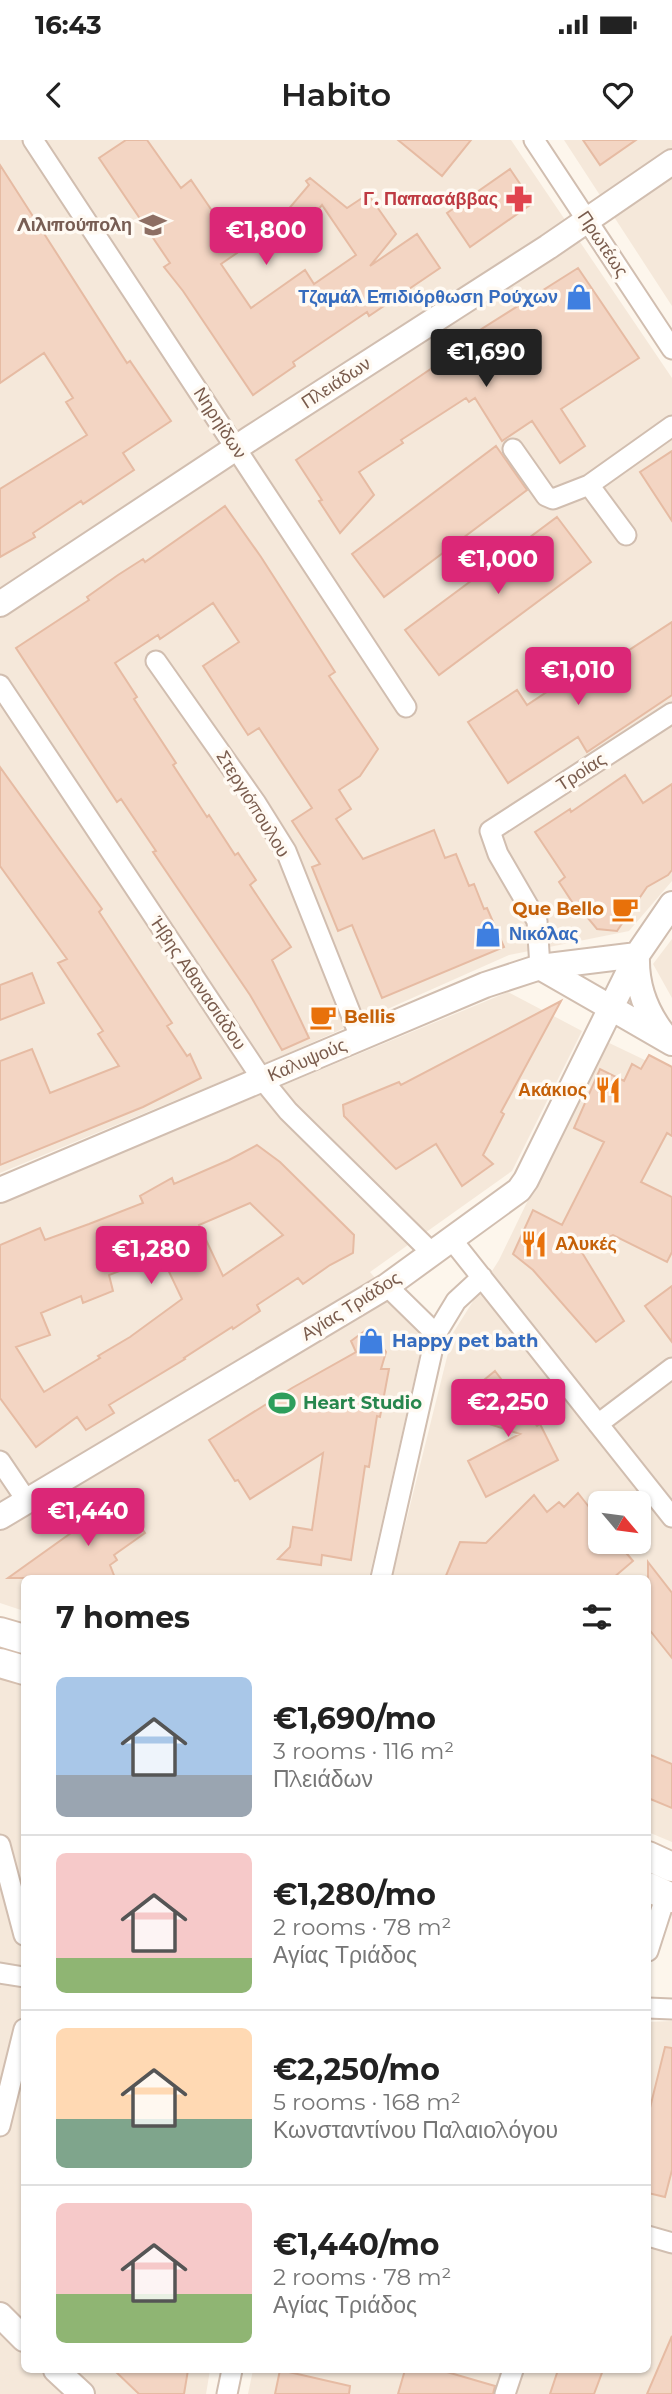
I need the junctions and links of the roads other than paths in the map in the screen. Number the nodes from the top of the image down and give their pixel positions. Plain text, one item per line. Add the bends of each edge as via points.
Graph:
1 (33, 140) edge
2 (534, 140) edge
3 (672, 162) edge
4 (586, 220) junction
5 (672, 349) edge
6 (672, 426) edge
7 (236, 448) junction
8 (513, 449) dead end
9 (589, 485) junction
10 (626, 535) dead end
11 (0, 604) edge
12 (156, 661) dead end
13 (0, 685) edge
14 (406, 706) dead end
15 (672, 713) edge
16 (672, 904) edge
17 (637, 955) junction
18 (540, 967) junction
19 (611, 1008) junction
20 (360, 1037) junction
21 (671, 1042) edge
22 (262, 1079) junction
23 (0, 1190) edge
24 (442, 1246) junction
25 (482, 1277) junction
26 (387, 1286) junction
27 (436, 1334) junction
28 (672, 1368) edge
29 (598, 1424) junction
30 (0, 1461) edge
31 (27, 1501) junction
32 (0, 1517) edge
33 (672, 1517) edge
34 (382, 1575) edge
35 (0, 1632) edge
36 (21, 1638) edge
37 (0, 1663) edge
38 (21, 1669) edge
39 (0, 1845) edge
40 (651, 1857) edge
41 (672, 1867) edge
42 (662, 1893) edge
43 (21, 1924) edge
44 (651, 1939) edge
45 (0, 1973) edge
46 (21, 1976) edge
47 (651, 2008) edge
48 (672, 2009) edge
49 (21, 2041) edge
50 (0, 2126) edge
51 (651, 2237) edge
52 (672, 2243) edge
53 (0, 2315) edge
54 (21, 2336) edge
55 (59, 2373) edge
56 (231, 2373) edge
57 (512, 2373) edge
58 (82, 2394) edge
59 (227, 2394) edge
60 (505, 2394) edge

1 - 7 street, Νηρηίδων
2 - 4 street, Πρωτέως
3 - 4 street, Πλειάδων
4 - 5 street, Πρωτέως
4 - 7 street, Πλειάδων
6 - 9 street
7 - 11 street, Πλειάδων
7 - 14 street, Νηρηίδων
8 - 9 street via 546,496 553,499
9 - 10 street
12 - 20 street, Στεργιόπουλου via 286,852
13 - 22 street, Ήβης Αθανασιάδου
15 - 18 street, Τροίας via 490,831 498,854 537,921
16 - 17 street, Αγίας Τριάδος
17 - 18 street, Καλυψούς
17 - 19 street, Αγίας Τριάδος
17 - 21 street via 636,970 647,1008
18 - 19 street
18 - 20 street, Καλυψούς
19 - 21 street
19 - 24 street, Αγίας Τριάδος via 526,1180 508,1200
20 - 22 street, Καλυψούς
22 - 23 street, Καλυψούς
22 - 24 street, Ήβης Αθανασιάδου via 288,1111
24 - 25 street, Ήβης Αθανασιάδου
24 - 26 street, Αγίας Τριάδος
25 - 27 street via 456,1301
25 - 29 street, Ήβης Αθανασιάδου
26 - 27 street
26 - 31 street, Αγίας Τριάδος
27 - 34 street
28 - 29 street
29 - 33 street, Ήβης Αθανασιάδου
30 - 31 street
31 - 32 street, Αγίας Τριάδος
35 - 36 main road
37 - 38 main road
39 - 43 street
40 - 41 main road
42 - 44 street
45 - 46 street
47 - 48 street
49 - 50 street
51 - 52 street
53 - 54 street
55 - 58 street
56 - 59 street
57 - 60 street

